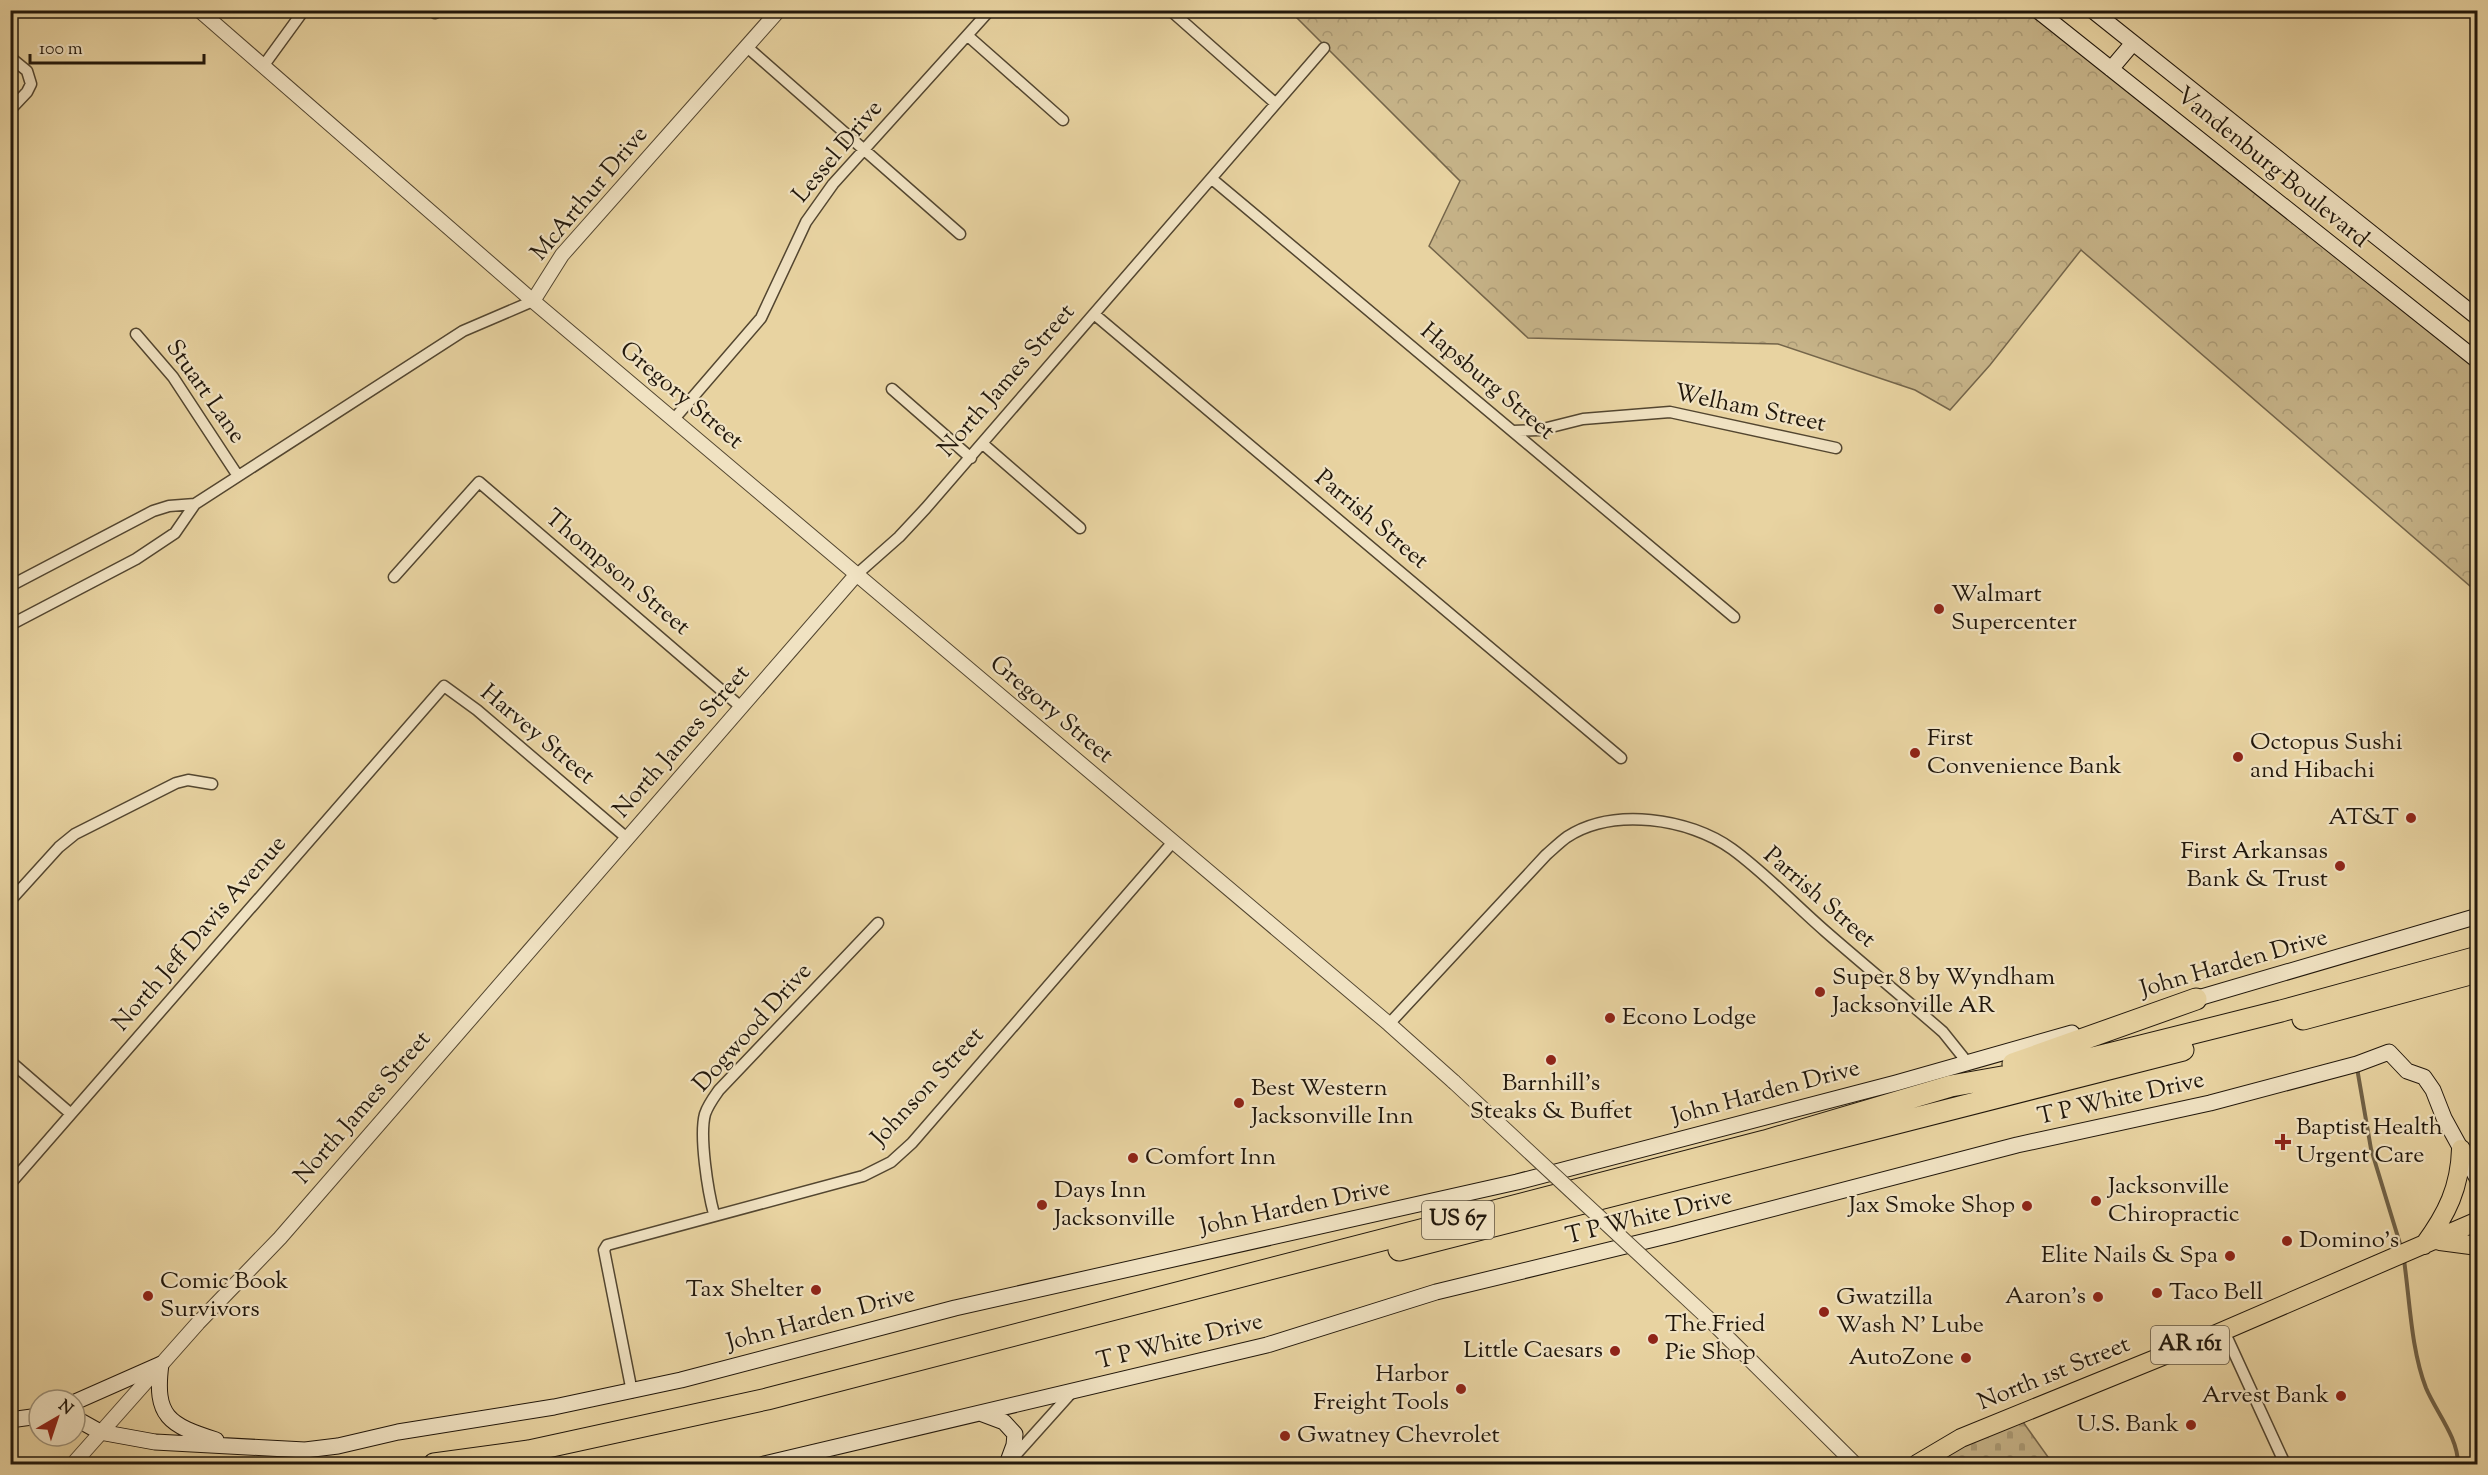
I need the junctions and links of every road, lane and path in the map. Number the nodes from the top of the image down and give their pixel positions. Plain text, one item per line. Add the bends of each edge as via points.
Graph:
1 (200, 10) edge
2 (304, 10) edge
3 (779, 10) edge
4 (990, 10) edge
5 (1170, 10) edge
6 (2037, 10) edge
7 (2092, 10) edge
8 (968, 36) junction
9 (2133, 43) junction
10 (747, 47) junction
11 (1324, 48) dead end
12 (10, 57) edge
13 (264, 65) junction
14 (2112, 69) junction
15 (1275, 103) junction
16 (10, 110) edge
17 (1063, 120) dead end
18 (864, 150) junction
19 (1212, 179) junction
20 (960, 234) dead end
21 (533, 301) junction
22 (1094, 314) junction
23 (2478, 318) edge
24 (135, 334) dead end
25 (2476, 358) edge
26 (892, 389) dead end
27 (674, 419) junction
28 (1513, 431) junction
29 (983, 444) junction
30 (1836, 448) dead end
31 (971, 458) junction
32 (238, 476) junction
33 (195, 504) junction
34 (1080, 528) dead end
35 (856, 575) junction
36 (394, 578) dead end
37 (10, 586) edge
38 (1734, 617) dead end
39 (10, 625) edge
40 (741, 707) junction
41 (422, 712) joint
42 (1621, 758) dead end
43 (212, 784) dead end
44 (628, 839) junction
45 (1172, 843) junction
46 (10, 902) edge
47 (2478, 916) edge
48 (878, 923) dead end
49 (2478, 957) edge
50 (2478, 972) edge
51 (2196, 999) junction
52 (1389, 1024) junction
53 (10, 1060) edge
54 (1967, 1062) junction
55 (1951, 1086) junction
56 (70, 1114) junction
57 (2461, 1149) junction
58 (2478, 1180) edge
59 (10, 1184) edge
60 (714, 1214) junction
61 (2478, 1221) edge
62 (2429, 1243) junction
63 (2478, 1246) edge
64 (2224, 1331) junction
65 (161, 1364) junction
66 (1073, 1391) junction
67 (632, 1392) junction
68 (87, 1397) edge
69 (980, 1413) junction
70 (27, 1418) edge
71 (10, 1420) edge
72 (87, 1425) edge
73 (100, 1432) junction
74 (230, 1445) junction
75 (73, 1464) edge
76 (434, 1464) edge
77 (519, 1464) edge
78 (764, 1464) edge
79 (1007, 1464) edge
80 (1855, 1464) edge
81 (1917, 1464) edge
82 (2285, 1464) edge

1 - 13 street, Gregory Street
2 - 13 street
3 - 10 street, McArthur Drive
4 - 8 street, Lessel Drive
5 - 15 street
6 - 14 main road, Vandenburg Boulevard
7 - 9 main road, Vandenburg Boulevard
8 - 17 street
8 - 18 street, Lessel Drive
9 - 14 main road
9 - 23 main road, Vandenburg Boulevard
10 - 18 street
10 - 21 street, McArthur Drive via 562,255
11 - 15 street, North James Street
12 - 16 street via 27,71 31,84
13 - 21 street, Gregory Street
14 - 25 main road, Vandenburg Boulevard
15 - 19 street, North James Street
18 - 20 street
18 - 27 street, Lessel Drive via 806,222 761,318
19 - 22 street, North James Street
19 - 28 street, Hapsburg Street
21 - 27 street, Gregory Street
21 - 32 street via 463,331
22 - 29 street, North James Street
22 - 42 street, Parrish Street
24 - 32 street, Stuart Lane via 173,377
26 - 31 street
27 - 35 street, Gregory Street
28 - 30 street, Welham Street via 1539,430 1583,419 1670,412
28 - 38 street, Hapsburg Street
29 - 31 street, North James Street
29 - 34 street
31 - 35 street, North James Street via 900,537
32 - 33 street
33 - 37 street via 153,511
33 - 39 street via 175,532 136,560
35 - 40 street, North James Street
35 - 45 street, Gregory Street
36 - 40 street, Thompson Street via 479,482
40 - 44 street, North James Street
41 - 44 street, Harvey Street via 444,686
41 - 56 street, North Jeff Davis Avenue
43 - 46 street via 188,780 176,783 81,830 59,847
44 - 65 street, North James Street via 280,1238
45 - 52 street, Gregory Street
45 - 60 street, Johnson Street via 904,1152 863,1176
47 - 51 main road, John Harden Drive
48 - 60 street, Dogwood Drive via 709,1103 704,1122 706,1169
49 - 55 highway, US 67 via 2053,1068
50 - 77 highway, US 67 via 819,1398 682,1432
51 - 54 main road, John Harden Drive
51 - 55 highway
52 - 54 street, Parrish Street via 1546,855 1567,837 1589,827 1627,819 1686,827 1731,848 1943,1032
52 - 80 street, Gregory Street, bridge via 1709,1319
53 - 56 street
54 - 67 main road, John Harden Drive via 1517,1182 955,1308
55 - 76 highway, US 67 via 1765,1141 767,1399 529,1451
56 - 59 street, North Jeff Davis Avenue
57 - 58 main road, T P White Drive
57 - 62 main road via 2454,1195
57 - 66 main road, T P White Drive via 2424,1077 2407,1071 2389,1052 2233,1097 2017,1145 1436,1292 1268,1345
60 - 67 street, Johnson Street via 607,1245 604,1250
61 - 62 main road, North 1st Street / AR 161
62 - 63 main road
62 - 64 main road, North 1st Street / AR 161
64 - 81 main road, North 1st Street / AR 161 via 1962,1438
64 - 82 street
65 - 68 main road
65 - 73 street, North James Street
65 - 74 main road via 159,1403 165,1415 187,1431
66 - 69 main road, T P White Drive
66 - 79 street
67 - 74 main road, John Harden Drive via 338,1446 304,1450
69 - 78 main road, T P White Drive
69 - 79 main road via 1004,1422 1015,1434
70 - 71 main road
72 - 73 main road, John Harden Drive
73 - 74 main road, John Harden Drive via 164,1443
73 - 75 street, North James Street

